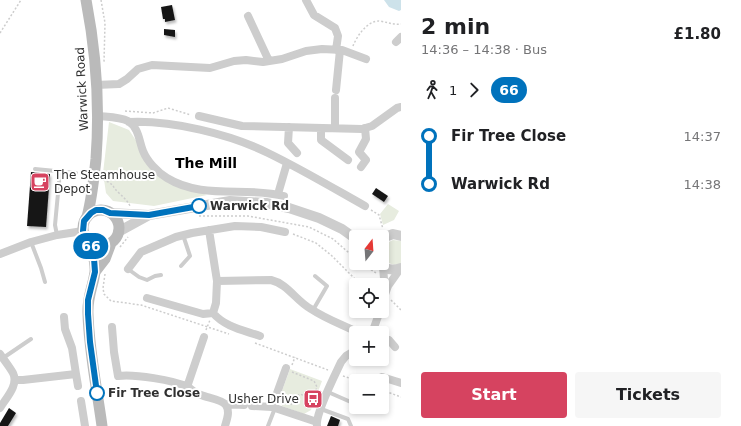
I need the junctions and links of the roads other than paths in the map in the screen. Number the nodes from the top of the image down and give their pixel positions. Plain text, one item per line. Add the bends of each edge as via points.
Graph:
1 (86, 0) edge
2 (306, 0) edge
3 (248, 16) dead end
4 (338, 50) junction
5 (366, 59) dead end
6 (269, 61) junction
7 (96, 85) junction
8 (401, 107) edge
9 (98, 116) junction
10 (199, 116) road end
11 (129, 122) junction
12 (289, 127) junction
13 (321, 128) junction
14 (335, 128) junction
15 (364, 128) junction
16 (298, 153) dead end
17 (348, 160) dead end
18 (287, 163) junction
19 (361, 167) dead end
20 (34, 169) dead end
21 (60, 172) junction
22 (76, 173) dead end
23 (94, 178) junction
24 (365, 206) road end
25 (107, 211) junction
26 (149, 215) junction
27 (87, 216) junction
28 (209, 230) junction
29 (83, 231) junction
30 (118, 232) junction
31 (285, 232) road end
32 (349, 233) edge
33 (389, 234) edge
34 (400, 234) edge
35 (57, 235) junction
36 (183, 235) junction
37 (31, 242) junction
38 (90, 242) junction
39 (111, 243) junction
40 (0, 254) edge
41 (181, 266) dead end
42 (128, 269) joint
43 (400, 269) edge
44 (389, 270) edge
45 (95, 272) junction
46 (161, 275) dead end
47 (315, 276) dead end
48 (217, 281) junction
49 (45, 282) dead end
50 (389, 286) edge
51 (147, 298) dead end
52 (313, 310) junction
53 (213, 313) junction
54 (64, 317) dead end
55 (112, 327) dead end
56 (349, 328) edge
57 (260, 336) dead end
58 (204, 337) road end
59 (31, 340) dead end
60 (389, 341) edge
61 (395, 348) dead end
62 (349, 354) edge
63 (1, 356) edge
64 (286, 368) dead end
65 (76, 374) junction
66 (389, 379) edge
67 (15, 380) junction
68 (401, 382) edge
69 (78, 386) dead end
70 (187, 387) junction
71 (326, 396) junction
72 (81, 401) dead end
73 (349, 402) edge
74 (225, 404) junction
75 (274, 407) junction
76 (0, 408) edge
77 (321, 409) junction
78 (317, 424) edge
79 (85, 426) edge
80 (102, 426) edge
81 (225, 426) edge
82 (268, 426) edge
83 (351, 426) edge

1 - 7 main road, Warwick Road via 92,30
2 - 4 street via 314,15 335,28
3 - 6 street
4 - 5 street
4 - 6 street via 314,50
4 - 14 street
6 - 7 street via 234,61 210,68 152,64 138,68 119,84
7 - 9 main road, Warwick Road
8 - 15 street via 372,126
9 - 11 street
9 - 23 main road, Warwick Road
10 - 12 street via 242,126
11 - 18 street via 170,124 210,132 250,145
11 - 18 street via 137,131 148,160 166,178 201,191 281,195
12 - 13 street
12 - 16 street via 288,143
13 - 14 street
13 - 17 street via 321,140
14 - 15 street
15 - 19 street via 366,139 359,152 366,160
18 - 24 street
20 - 21 lane
21 - 22 lane
21 - 35 lane via 55,225
23 - 25 main road, Warwick Road via 96,193
23 - 27 main road, Warwick Road
25 - 26 street
25 - 27 main road via 96,210
25 - 30 main road via 117,221
26 - 30 street
26 - 32 street via 230,201 260,203 302,212
27 - 29 main road
28 - 31 street via 235,226 261,227
28 - 36 street
28 - 48 street
29 - 35 street
29 - 38 main road
30 - 39 main road
33 - 34 street
35 - 37 street
36 - 41 lane via 190,256
36 - 42 street via 141,252
37 - 40 street
37 - 49 lane
38 - 39 main road via 100,246
38 - 45 main road
39 - 45 main road via 105,259
42 - 46 lane via 147,280
43 - 44 street
43 - 50 street
45 - 80 main road via 88,300 88,314
47 - 52 lane via 327,286
48 - 52 street via 278,282
48 - 53 street
51 - 53 street via 203,314
52 - 56 street
53 - 57 street via 228,325
54 - 65 street
55 - 70 street via 118,376 156,378
58 - 70 street
59 - 63 lane
60 - 61 street
62 - 71 street via 341,362
63 - 67 street via 14,374
64 - 75 street
65 - 67 street
65 - 69 street
66 - 68 street
67 - 76 street via 14,387
70 - 74 street via 198,395
71 - 73 lane
71 - 77 street
72 - 79 street
74 - 75 street
74 - 81 street via 228,409
75 - 78 street
75 - 82 lane
77 - 78 street
77 - 83 lane via 348,419

